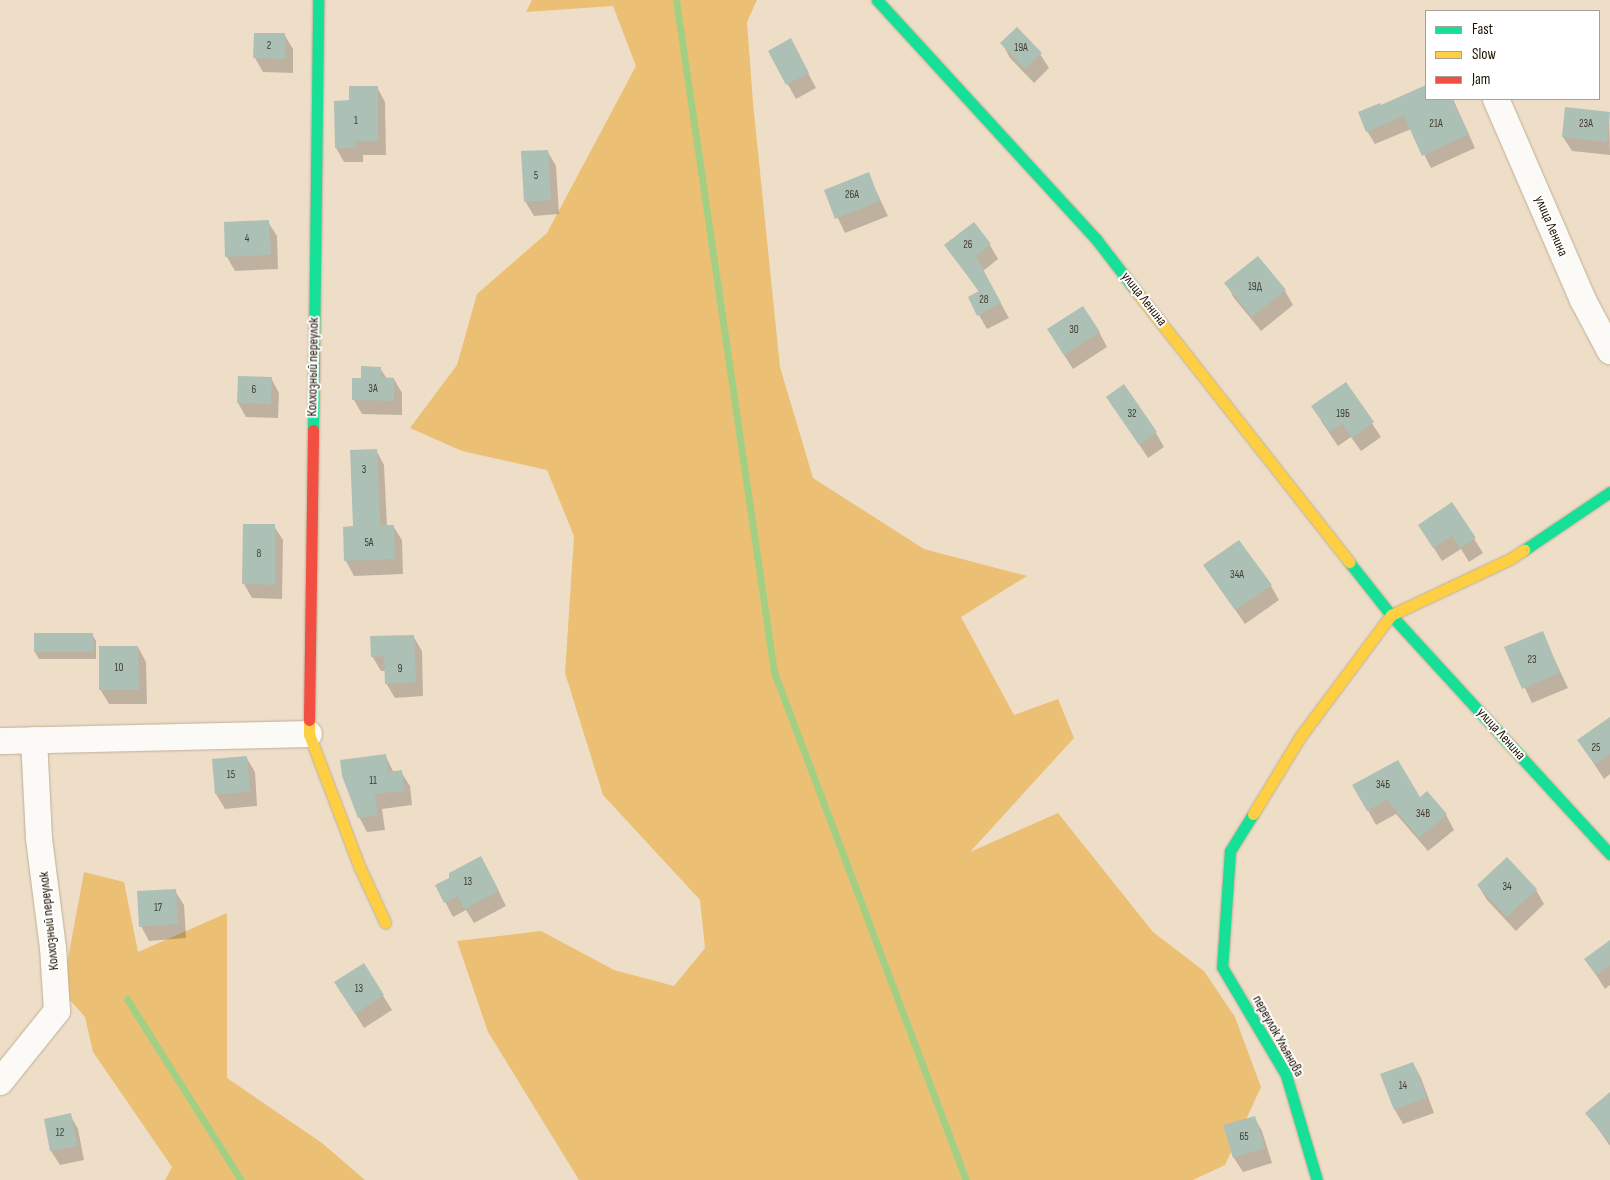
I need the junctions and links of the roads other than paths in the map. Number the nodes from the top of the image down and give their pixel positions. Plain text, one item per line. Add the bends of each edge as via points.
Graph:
1 (318, 0) edge
2 (877, 0) edge
3 (1496, 100) edge
4 (1610, 351) edge
5 (1610, 492) edge
6 (1391, 615) junction
7 (308, 734) junction
8 (34, 740) junction
9 (0, 741) edge
10 (1610, 854) edge
11 (386, 922) dead end
12 (0, 1082) edge
13 (1317, 1180) edge

1 - 7 street, Колхозный переулок
2 - 6 street, улица Ленина via 1096,239
3 - 4 street, улица Ленина via 1583,300
5 - 6 street via 1510,559
6 - 10 street, улица Ленина
6 - 13 street, переулок Ульянова via 1300,738 1230,851 1222,967 1286,1075
7 - 8 street
7 - 11 street, Колхозный переулок via 360,868
8 - 9 street
8 - 12 street, Колхозный переулок via 39,838 53,948 57,1011

